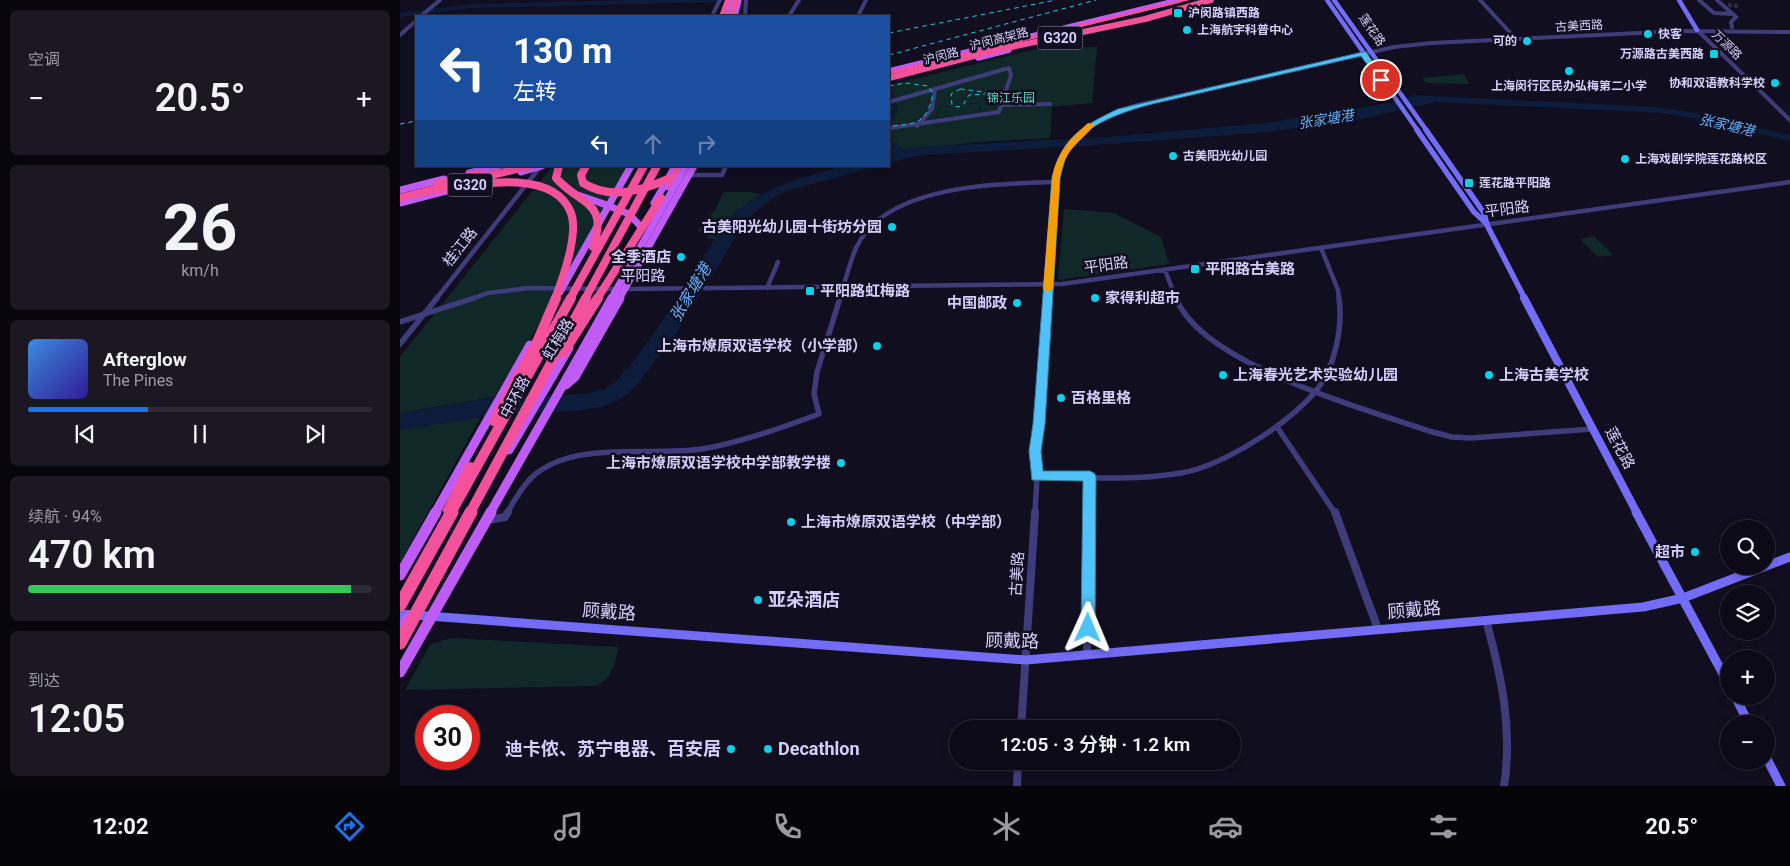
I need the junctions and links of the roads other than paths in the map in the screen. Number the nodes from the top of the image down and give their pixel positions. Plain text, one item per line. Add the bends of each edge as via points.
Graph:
1 (440, 0) edge
2 (728, 0) edge
3 (732, 0) edge
4 (738, 0) edge
5 (746, 0) edge
6 (799, 0) edge
7 (866, 0) edge
8 (1179, 0) edge
9 (1187, 0) edge
10 (1202, 0) edge
11 (1211, 0) edge
12 (1327, 0) edge
13 (1334, 0) edge
14 (1480, 0) edge
15 (1679, 0) edge
16 (1699, 0) edge
17 (1717, 0) edge
18 (720, 1) edge
19 (1723, 5) junction
20 (1728, 6) dead end
21 (1733, 14) junction
22 (422, 15) edge
23 (713, 15) edge
24 (722, 15) edge
25 (729, 15) edge
26 (730, 15) edge
27 (736, 15) edge
28 (745, 15) edge
29 (790, 15) edge
30 (858, 15) edge
31 (415, 22) edge
32 (1732, 27) dead end
33 (406, 29) junction
34 (415, 29) edge
35 (1697, 30) junction
36 (1790, 32) edge
37 (400, 34) edge
38 (1516, 39) junction
39 (1032, 42) junction
40 (1371, 52) junction
41 (1363, 54) junction
42 (890, 76) edge
43 (890, 76) edge
44 (890, 76) edge
45 (890, 76) edge
46 (935, 90) junction
47 (890, 102) edge
48 (1050, 104) dead end
49 (1002, 105) junction
50 (1782, 113) junction
51 (1790, 113) edge
52 (1790, 120) edge
53 (917, 126) junction
54 (890, 128) edge
55 (495, 167) edge
56 (509, 167) edge
57 (521, 167) edge
58 (525, 167) edge
59 (537, 167) edge
60 (540, 167) edge
61 (559, 167) edge
62 (585, 167) edge
63 (630, 167) edge
64 (643, 167) edge
65 (656, 167) edge
66 (674, 167) edge
67 (679, 167) edge
68 (685, 167) edge
69 (693, 167) edge
70 (726, 167) edge
71 (689, 175) junction
72 (668, 179) junction
73 (1056, 182) junction
74 (1790, 182) edge
75 (429, 191) junction
76 (577, 194) junction
77 (400, 195) edge
78 (400, 203) edge
79 (1487, 225) junction
80 (641, 227) junction
81 (1320, 248) junction
82 (778, 262) dead end
83 (1165, 270) junction
84 (1049, 285) junction
85 (844, 287) junction
86 (562, 288) junction
87 (767, 288) junction
88 (625, 289) junction
89 (423, 314) junction
90 (400, 322) edge
91 (400, 344) edge
92 (533, 349) junction
93 (560, 390) junction
94 (1316, 391) junction
95 (524, 420) junction
96 (1277, 427) junction
97 (1593, 429) junction
98 (1037, 476) junction
99 (1090, 476) junction
100 (486, 521) junction
101 (1790, 557) edge
102 (1775, 563) edge
103 (400, 575) edge
104 (1743, 575) edge
105 (1683, 598) junction
106 (400, 604) edge
107 (400, 614) edge
108 (412, 614) junction
109 (432, 615) junction
110 (1486, 620) junction
111 (400, 626) edge
112 (1378, 629) junction
113 (400, 643) edge
114 (1087, 655) junction
115 (1026, 660) junction
116 (1720, 668) edge
117 (400, 672) edge
118 (1022, 720) edge
119 (1018, 770) edge
120 (1773, 770) edge
121 (1017, 786) edge
122 (1504, 786) edge
123 (1781, 786) edge

1 - 22 street
2 - 24 highway
3 - 25 main road
4 - 26 highway
4 - 27 main road
5 - 28 street
6 - 29 street
7 - 30 street
8 - 42 main road, 沪闵路 / G320
9 - 43 highway, 沪闵高架路, bridge
10 - 39 highway, 沪闵高架路, bridge
11 - 39 highway, bridge via 1178,12 1069,37
11 - 45 main road, 沪闵路 / G320 via 909,76
12 - 41 main road, 莲花路
13 - 40 main road, 莲花路
14 - 38 street
15 - 35 main road, 万源路
16 - 21 street via 1714,13
17 - 19 street
18 - 23 street
19 - 20 street
19 - 21 street
21 - 32 street via 1736,17 1731,22
31 - 33 street
33 - 34 street
33 - 37 street
35 - 36 street, 古美西路
35 - 38 street, 古美西路
35 - 50 street, 万源路
38 - 40 street, 古美西路 via 1421,44
39 - 44 highway, 沪闵高架路, bridge
40 - 41 street, 古美路
40 - 79 main road, 莲花路 via 1484,213
41 - 73 street, 古美路 via 1134,106 1098,120 1066,150 1059,163
41 - 79 main road, 莲花路 via 1474,212
46 - 47 street
46 - 49 street via 1009,68 1011,75
46 - 53 street via 932,109
48 - 49 street
49 - 53 street via 999,112
50 - 51 street
50 - 52 street, 万源路
53 - 54 street
55 - 77 main road, G320
56 - 77 highway, bridge
57 - 77 main road, bridge
58 - 75 highway, bridge
59 - 78 main road, G320
60 - 89 street, 桂江路
61 - 76 highway, bridge via 556,178 562,186
62 - 72 highway, bridge via 581,175 583,183 598,191 639,189
63 - 86 main road, 虹梅路
64 - 106 highway, 中环路, bridge
65 - 95 highway, 中环路, bridge
66 - 72 main road, 虹梅路
67 - 95 highway, bridge
68 - 93 main road, 虹梅路, bridge
69 - 71 main road, 虹梅路
70 - 71 street via 722,175
71 - 88 main road, 虹梅路
72 - 80 main road, 虹梅路, bridge
73 - 84 street, 古美路
73 - 85 street via 967,188 900,207 875,223 861,237
74 - 79 street, 平阳路
75 - 77 highway, bridge
75 - 92 highway, bridge via 502,183 529,184 561,196 572,209 574,226 570,254 562,282
76 - 80 main road, bridge via 624,211
76 - 92 highway, bridge via 591,205 599,219 597,237 576,279
79 - 81 street, 平阳路
79 - 97 main road, 莲花路
80 - 95 main road, 虹梅路, bridge
81 - 83 street, 平阳路
81 - 94 street via 1338,290 1340,323 1334,352
82 - 87 street
83 - 84 street, 平阳路
83 - 94 street via 1178,304 1209,338 1262,371
84 - 85 street, 平阳路
84 - 98 street, 古美路 via 1035,451
85 - 87 street, 平阳路
85 - 100 street via 816,377 814,394 819,414 722,445 678,451 608,453 561,460 535,475 505,516
86 - 88 street, 平阳路
86 - 89 street, 平阳路 via 488,293
86 - 103 main road, 虹梅路
87 - 88 street, 平阳路
88 - 93 main road, 虹梅路 via 575,377
89 - 90 street, 平阳路
89 - 91 street, 桂江路
92 - 106 highway, bridge
93 - 100 main road, 虹梅路
94 - 96 street
94 - 97 street via 1452,437
95 - 108 main road, 虹梅路
95 - 113 highway, 中环路, bridge
96 - 99 street via 1229,456 1198,469 1167,476
96 - 112 street via 1334,509
97 - 105 main road, 莲花路
98 - 99 street
98 - 115 street, 古美路
99 - 114 street
100 - 109 main road, 虹梅路
101 - 102 main road, 顾戴路
104 - 105 main road, 顾戴路
105 - 110 main road, 顾戴路 via 1643,607
105 - 116 main road, 莲花路
107 - 108 main road, 顾戴路
108 - 109 main road, 顾戴路
108 - 111 main road, 虹梅路
109 - 115 main road, 顾戴路
109 - 117 main road, 虹梅路
110 - 112 main road, 顾戴路
110 - 122 street via 1506,710 1508,740
112 - 114 main road, 顾戴路
114 - 115 main road, 顾戴路
115 - 118 street, 古美路
119 - 121 street
120 - 123 main road

